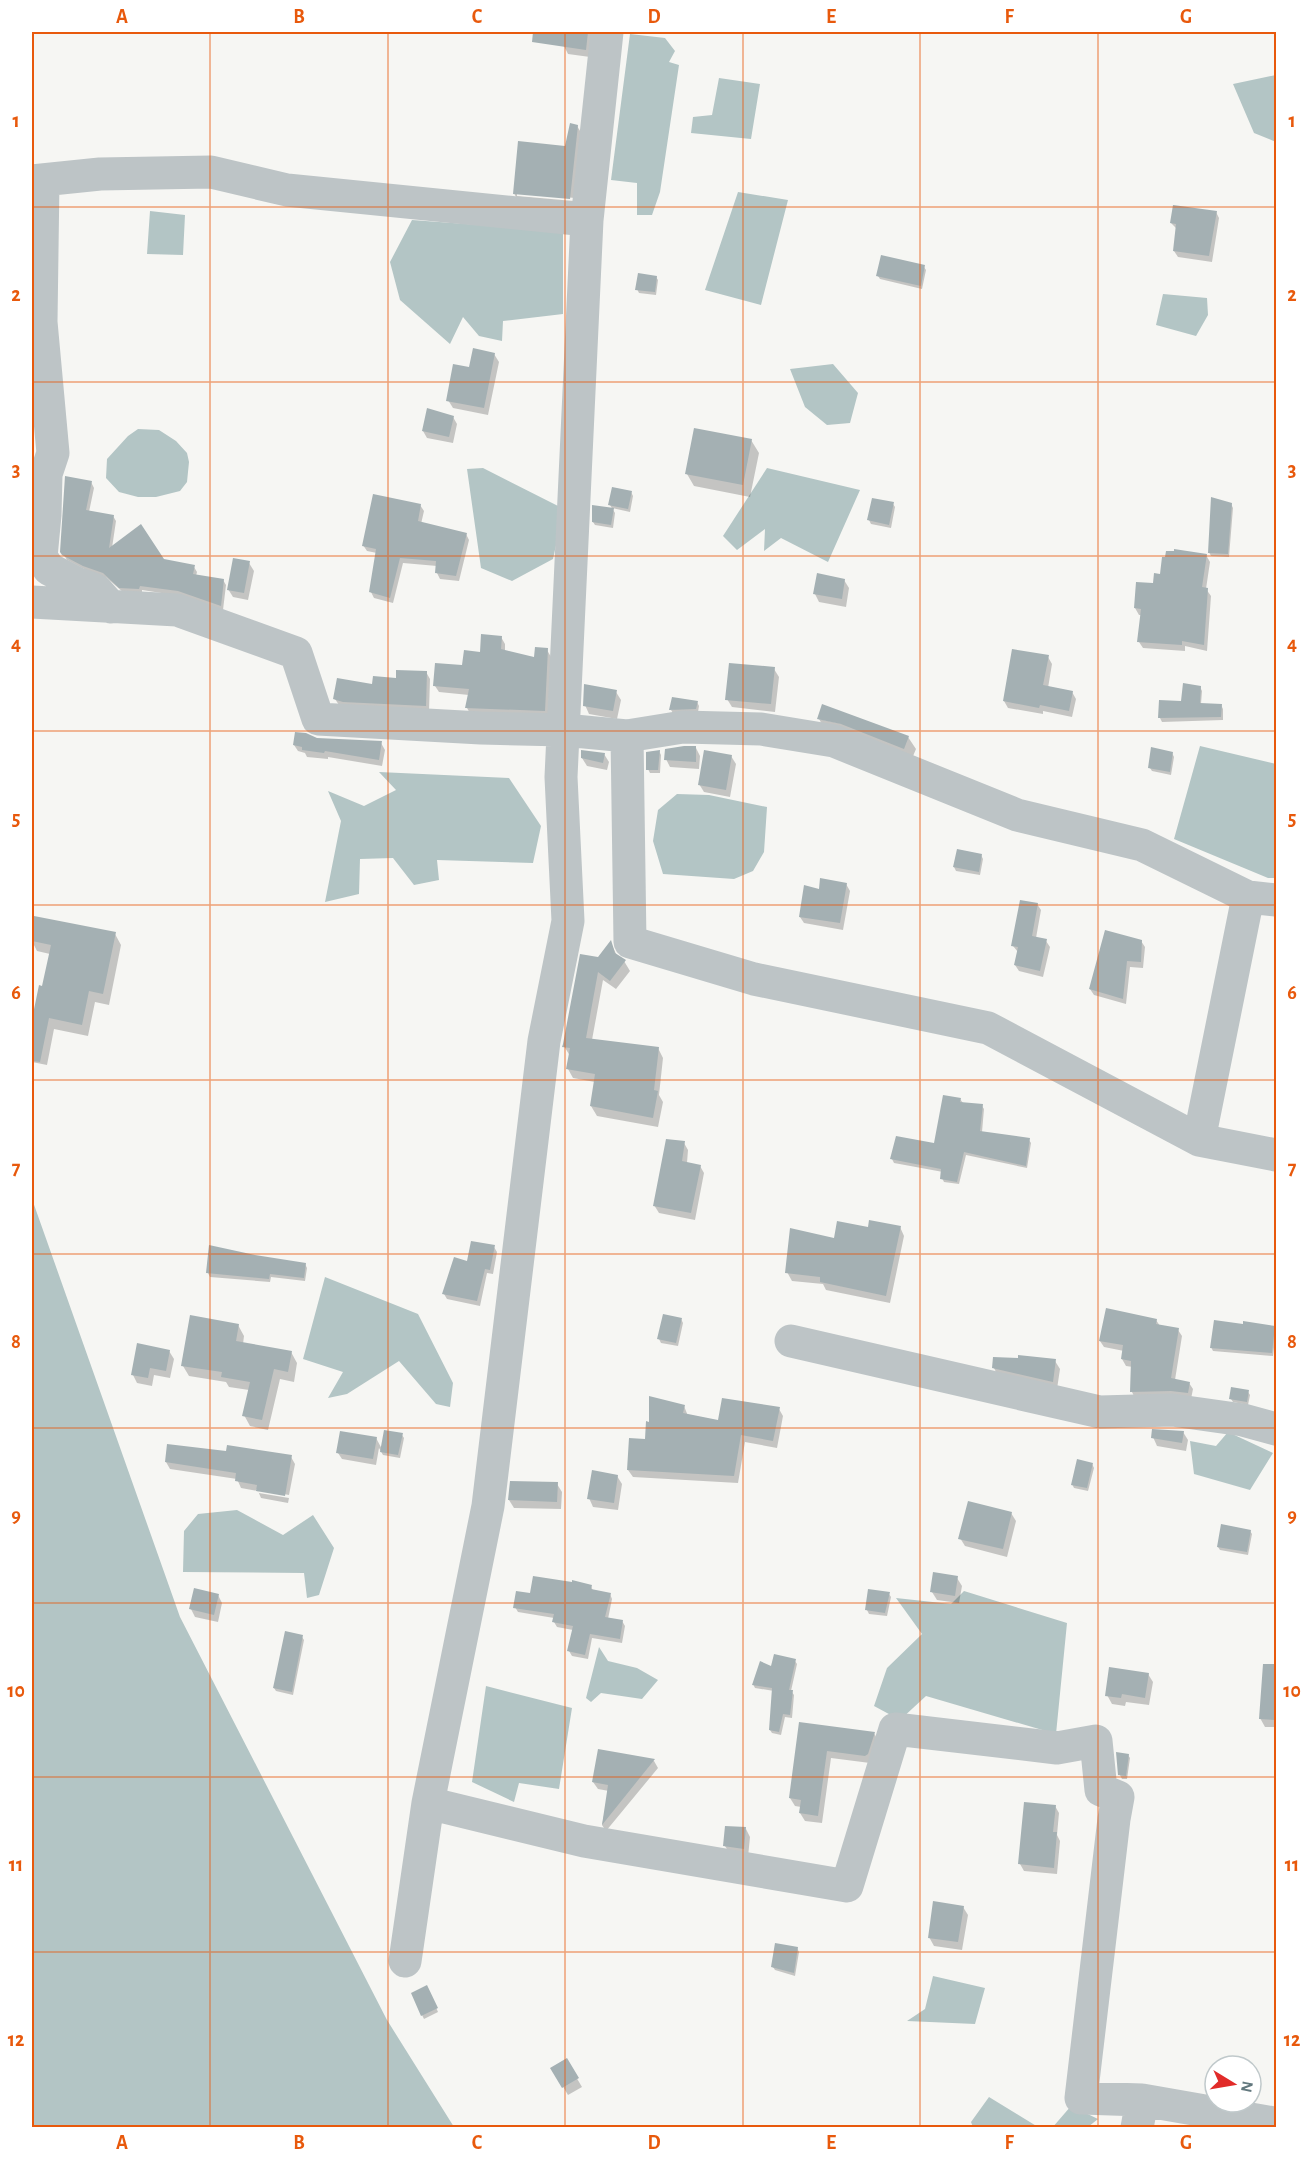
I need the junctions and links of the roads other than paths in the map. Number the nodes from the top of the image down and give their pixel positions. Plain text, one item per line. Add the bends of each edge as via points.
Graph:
1 (607, 32) edge
2 (37, 181) edge
3 (587, 220) junction
4 (32, 602) edge
5 (111, 607) junction
6 (564, 730) junction
7 (627, 736) junction
8 (1262, 898) edge
9 (1199, 1140) junction
10 (1276, 1155) edge
11 (791, 1341) dead end
12 (1276, 1429) edge
13 (428, 1803) junction
14 (405, 1961) dead end
15 (1139, 2114) edge
16 (1274, 2127) edge

1 - 3 street
2 - 3 street via 100,174 211,172 287,190
2 - 5 street via 41,322 53,453 46,474 41,557 49,569 96,590
3 - 6 street
4 - 5 street
5 - 6 street via 177,610 296,653 318,719
6 - 7 street
6 - 13 street via 561,777 568,921 544,1041 488,1506
7 - 8 street via 683,727 728,728 761,729 834,741 1017,815 1142,845
7 - 9 street via 630,942 754,979 988,1028
8 - 9 street
9 - 10 street
11 - 12 street via 1100,1412 1172,1410
13 - 14 street
13 - 15 street via 584,1841 847,1886 895,1729 1057,1748 1096,1742 1101,1790 1118,1797 1081,2098
15 - 16 street via 1274,2123

